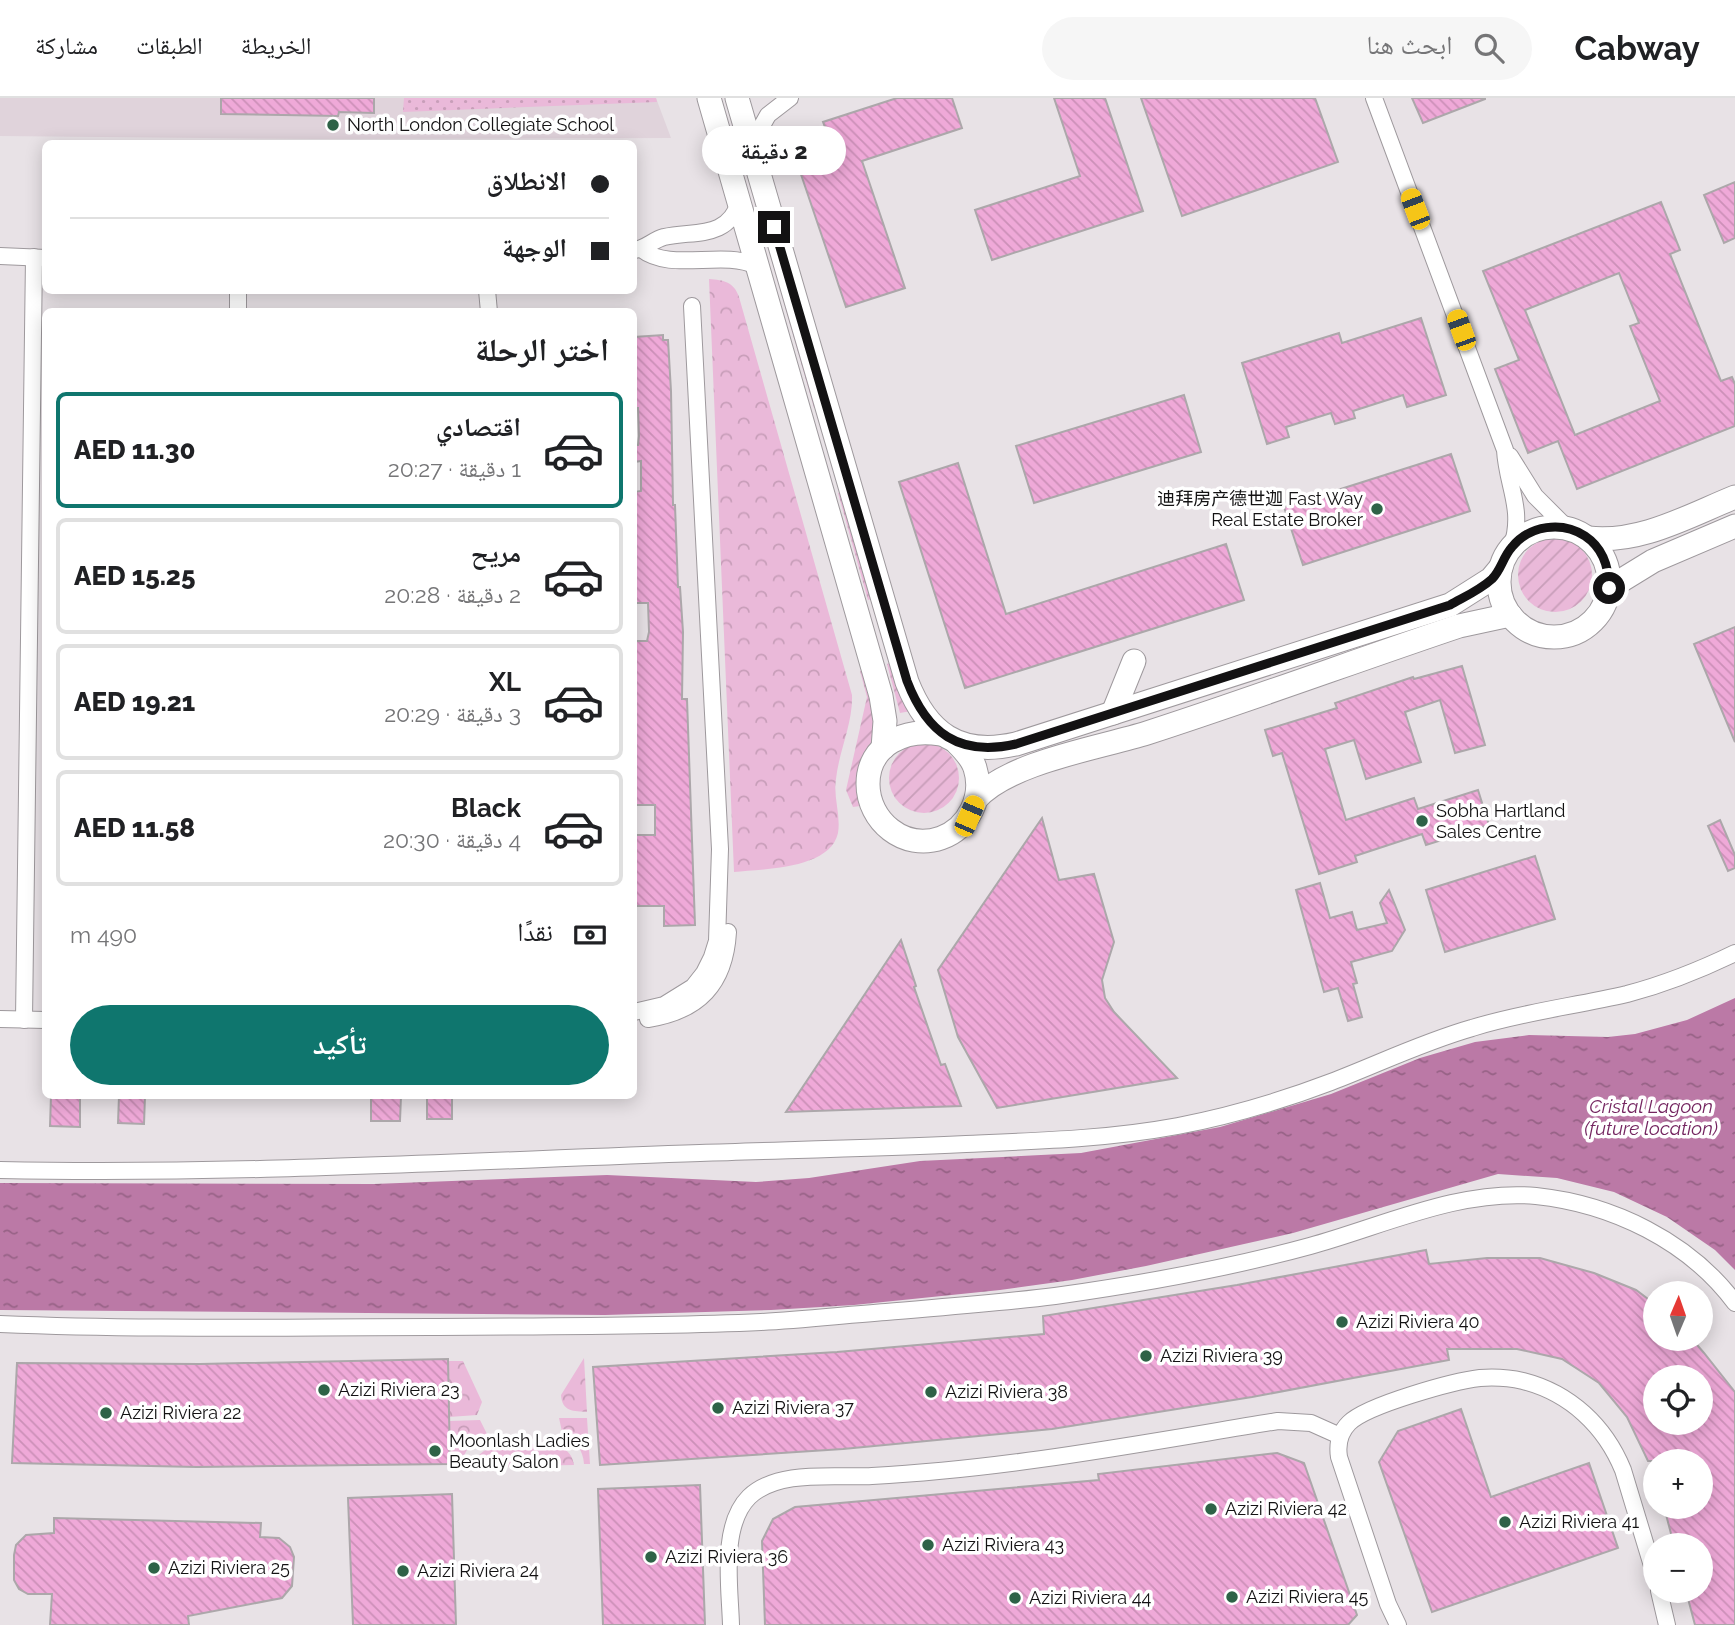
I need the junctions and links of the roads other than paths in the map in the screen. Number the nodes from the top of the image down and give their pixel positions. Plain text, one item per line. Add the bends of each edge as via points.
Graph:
1 (709, 98) edge
2 (737, 98) edge
3 (790, 98) edge
4 (1374, 98) edge
5 (751, 145) junction
6 (740, 201) junction
7 (637, 250) edge
8 (0, 256) edge
9 (40, 258) edge
10 (757, 267) junction
11 (692, 306) dead end
12 (1505, 450) junction
13 (1735, 497) edge
14 (1735, 526) edge
15 (1567, 528) junction
16 (1588, 538) junction
17 (1512, 547) junction
18 (1501, 567) junction
19 (1609, 588) junction
20 (1510, 615) junction
21 (1134, 661) dead end
22 (1113, 713) junction
23 (948, 738) junction
24 (883, 748) junction
25 (976, 799) junction
26 (720, 849) junction
27 (1735, 953) edge
28 (637, 1011) edge
29 (0, 1019) edge
30 (24, 1020) junction
31 (42, 1020) edge
32 (637, 1020) edge
33 (0, 1170) edge
34 (1735, 1303) edge
35 (0, 1324) edge
36 (1340, 1436) junction
37 (1643, 1534) edge
38 (1662, 1603) edge
39 (1388, 1604) junction
40 (731, 1625) edge
41 (1387, 1625) edge
42 (1398, 1625) edge
43 (1667, 1625) edge

1 - 6 street
2 - 5 street
3 - 5 street via 768,115
4 - 12 street
5 - 23 street via 907,681 920,710
6 - 7 street via 732,217 716,230 663,237
6 - 10 street
7 - 10 street via 660,259 733,259
8 - 9 street
9 - 30 street
10 - 24 street via 881,696
11 - 26 street
12 - 15 street via 1535,496
12 - 17 street via 1517,506
13 - 16 street via 1640,535
14 - 19 street via 1653,561
15 - 16 street
15 - 17 street via 1537,530
16 - 19 street via 1605,560
17 - 18 street
18 - 20 street via 1500,592
18 - 22 street via 1491,579 1450,605
19 - 20 street via 1594,620 1570,634 1533,632
20 - 25 street via 1459,626 1017,772 995,782
21 - 22 street
22 - 23 street via 1004,747 980,747
23 - 24 street via 925,731 909,733
23 - 25 street via 968,754 975,768
24 - 25 street via 872,763 869,799 888,829 904,838 923,841 957,830
26 - 28 street via 717,941 708,965 679,998
26 - 32 street via 728,925 723,965 715,982 687,1008
27 - 33 street via 1656,986 1470,1028 1262,1105 1134,1133 1041,1141 293,1170
29 - 30 street
30 - 31 street
34 - 35 street via 1696,1261 1647,1229 1592,1207 1535,1196 1476,1197 1310,1246 1158,1280 1052,1296 763,1322 97,1328
36 - 37 street via 1359,1415 1413,1395 1484,1378 1521,1381 1555,1393 1584,1412 1607,1439 1617,1455
36 - 39 street via 1339,1457
36 - 40 street via 1311,1423 1278,1421 978,1468 771,1483 741,1506 731,1530
38 - 43 street
39 - 41 street
39 - 42 street

